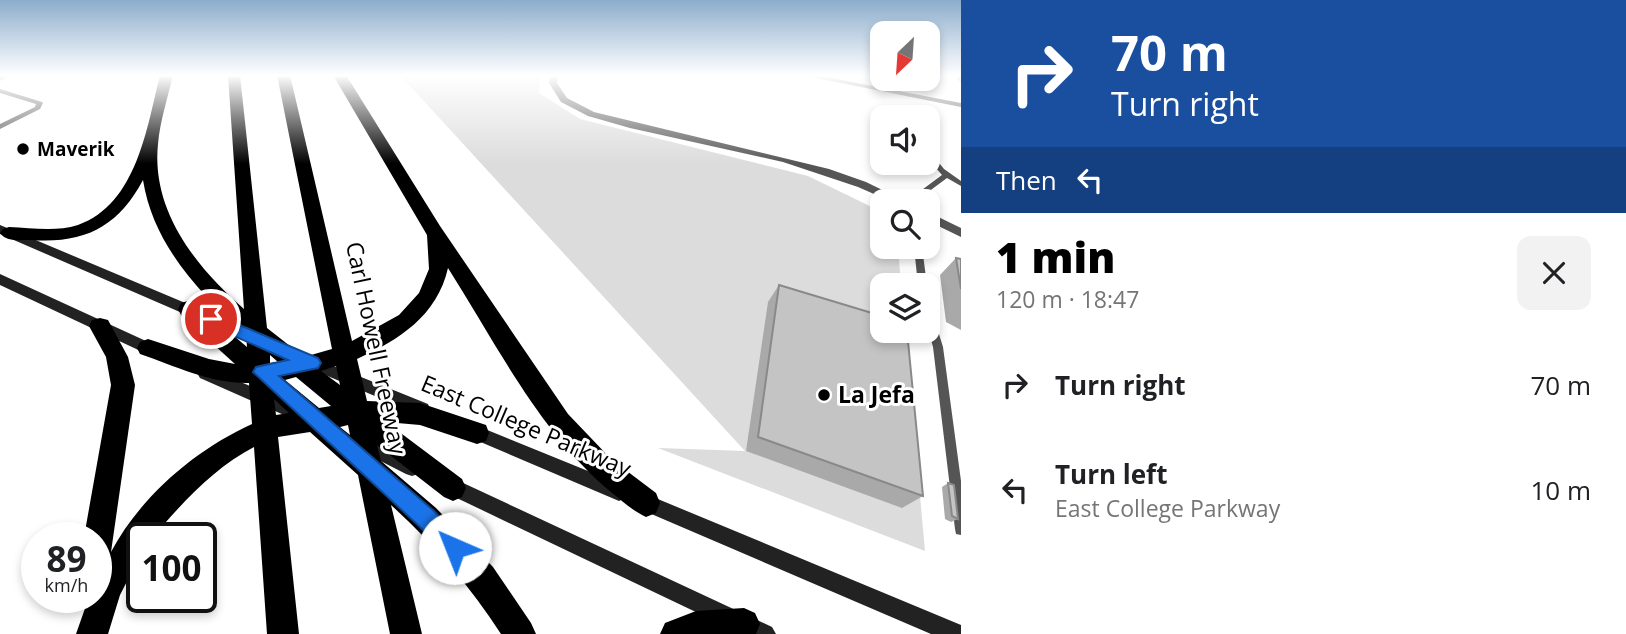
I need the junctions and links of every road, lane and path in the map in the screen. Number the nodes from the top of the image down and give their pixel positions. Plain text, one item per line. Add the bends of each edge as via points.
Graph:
1 (39, 105) edge
2 (160, 105) edge
3 (237, 105) edge
4 (289, 105) edge
5 (358, 105) edge
6 (573, 105) edge
7 (0, 127) edge
8 (150, 143) junction
9 (940, 168) edge
10 (946, 175) junction
11 (961, 184) edge
12 (872, 189) edge
13 (927, 189) edge
14 (940, 222) edge
15 (433, 230) junction
16 (4, 231) edge
17 (961, 233) edge
18 (0, 279) edge
19 (188, 309) junction
20 (100, 326) junction
21 (937, 343) edge
22 (148, 348) junction
23 (278, 348) junction
24 (306, 365) junction
25 (262, 372) junction
26 (356, 413) junction
27 (314, 420) junction
28 (477, 433) junction
29 (453, 488) junction
30 (646, 503) junction
31 (101, 522) edge
32 (961, 529) edge
33 (91, 613) edge
34 (283, 628) edge
35 (755, 629) edge
36 (90, 634) edge
37 (406, 634) edge
38 (520, 634) edge
39 (676, 634) edge
40 (956, 634) edge

1 - 7 lane
2 - 8 highway
3 - 34 highway
4 - 37 highway, Carl Howell Freeway
5 - 15 highway
6 - 12 street via 591,114 802,164
8 - 16 highway via 129,195 106,218 53,235
8 - 23 highway via 155,200 169,233 206,283
9 - 10 lane
10 - 11 lane
10 - 13 lane
14 - 17 street
15 - 24 highway via 440,253 438,278 411,317 385,337
15 - 30 highway via 573,439
16 - 19 main road
18 - 20 main road
19 - 23 main road
19 - 25 highway
20 - 22 main road
20 - 31 highway via 117,357 123,385
21 - 32 lane
22 - 25 highway via 208,367 245,374
22 - 27 main road
23 - 24 highway
24 - 25 highway
24 - 26 highway
24 - 28 main road, East College Parkway
25 - 27 highway
26 - 27 highway
26 - 28 highway via 420,414
26 - 29 highway
27 - 29 main road
27 - 36 highway via 271,427 231,446 169,496 118,564
27 - 38 highway via 435,527 482,578
28 - 30 main road, East College Parkway
29 - 35 main road
30 - 40 main road, East College Parkway
33 - 36 highway
35 - 39 highway via 696,627

